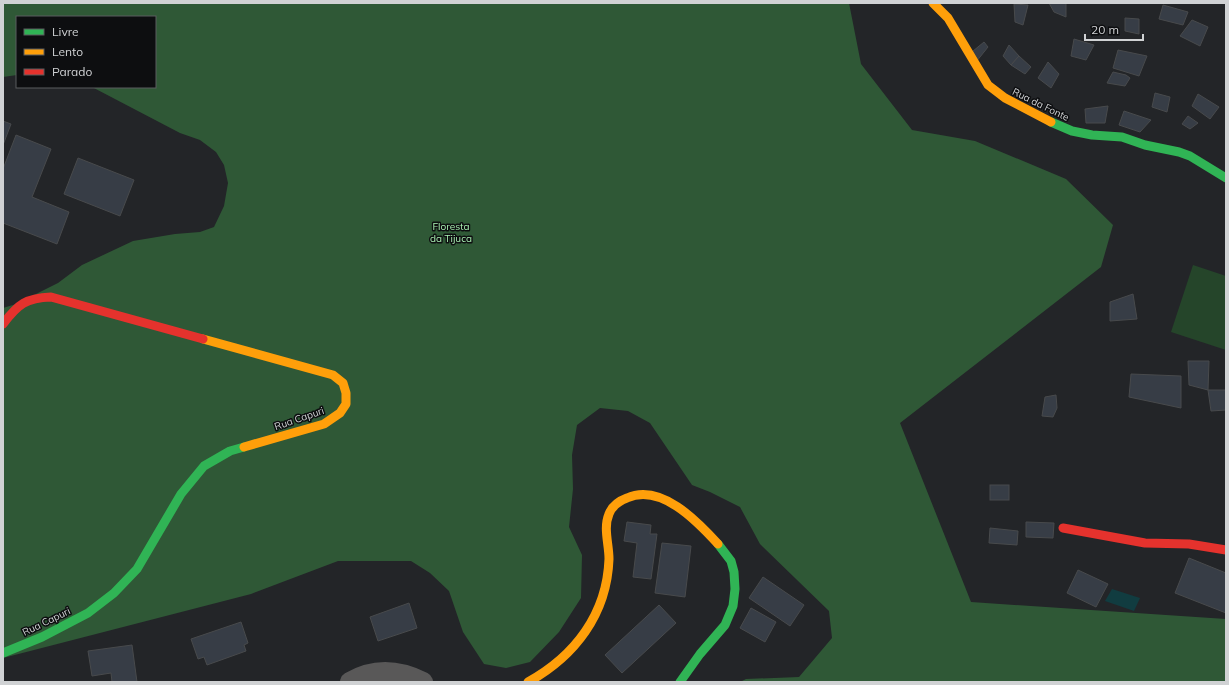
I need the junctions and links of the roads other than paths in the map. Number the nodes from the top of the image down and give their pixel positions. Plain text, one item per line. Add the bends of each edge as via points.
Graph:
1 (933, 3) edge
2 (1226, 178) edge
3 (3, 324) edge
4 (1063, 528) dead end
5 (1226, 550) edge
6 (3, 653) edge
7 (350, 682) edge
8 (423, 682) edge
9 (528, 682) edge
10 (680, 682) edge

1 - 2 street, Rua da Fonte via 948,18 988,85 1028,112 1072,131 1126,138 1179,152
3 - 6 street, Rua Capuri via 26,300 51,297 333,375 343,383 346,404 340,413 324,424 230,451 204,466 181,494 136,569 114,594 88,613 42,637
4 - 5 street via 1145,543 1189,544
7 - 8 street via 378,671 393,672
9 - 10 street via 557,663 590,627 607,581 608,515 616,505 630,497 646,495 663,498 685,513 717,542 731,562 736,584 733,607 725,626

